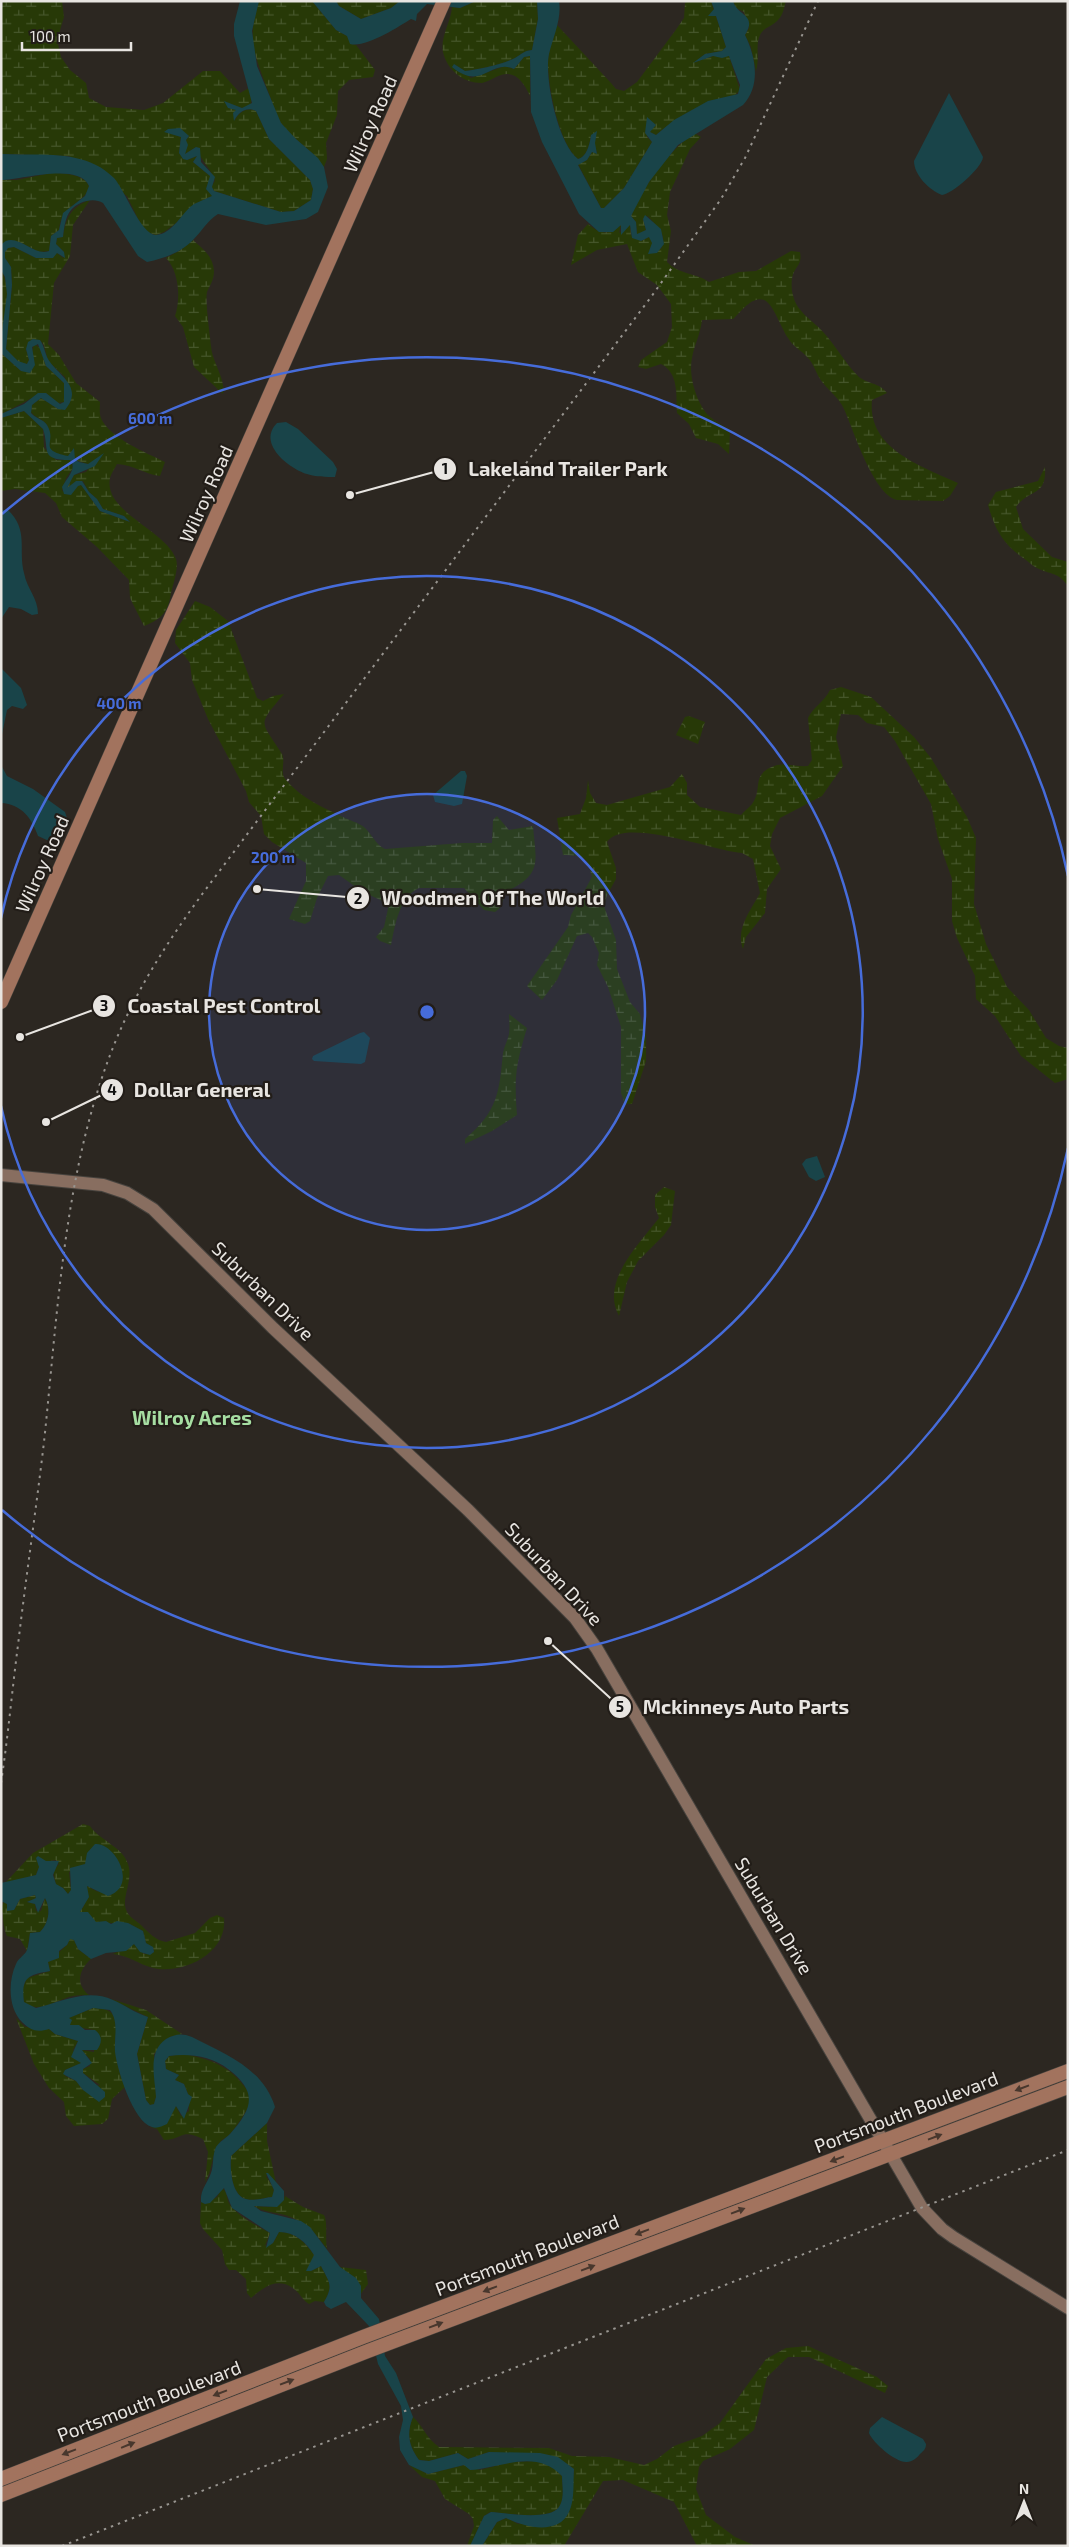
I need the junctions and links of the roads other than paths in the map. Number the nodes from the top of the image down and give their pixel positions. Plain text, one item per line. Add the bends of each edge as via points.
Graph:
1 (444, 1) edge
2 (1, 1002) edge
3 (1, 1175) edge
4 (1068, 2071) edge
5 (1068, 2087) edge
6 (882, 2142) junction
7 (890, 2154) junction
8 (1068, 2308) edge
9 (1, 2479) edge
10 (1, 2494) edge

1 - 2 main road, Wilroy Road
3 - 6 main road, Suburban Drive via 102,1185 127,1193 153,1209 294,1348 468,1510 575,1618 597,1649
4 -> 6 main road, Portsmouth Boulevard
7 -> 5 main road, Portsmouth Boulevard
6 - 7 main road, Suburban Drive
6 -> 9 main road, Portsmouth Boulevard via 363,2336
7 - 8 main road, Suburban Drive via 922,2208 942,2229
10 -> 7 main road, Portsmouth Boulevard

